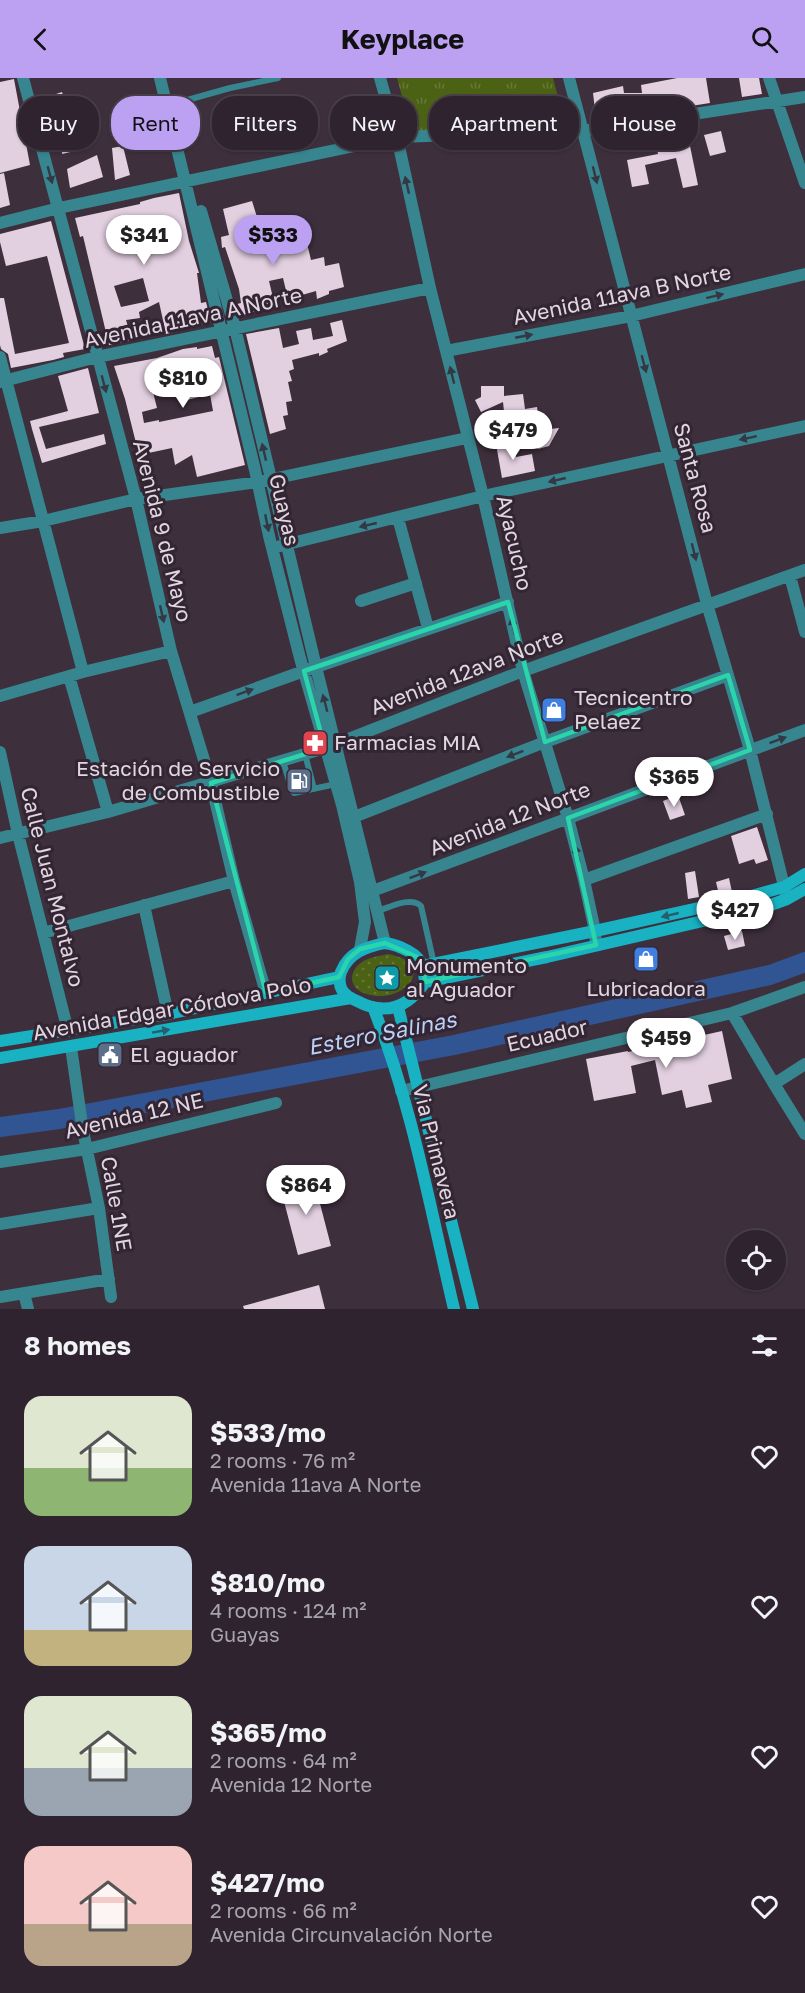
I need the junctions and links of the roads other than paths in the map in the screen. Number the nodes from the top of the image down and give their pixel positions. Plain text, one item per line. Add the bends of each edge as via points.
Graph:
1 (23, 78) edge
2 (160, 78) edge
3 (167, 78) edge
4 (278, 78) edge
5 (380, 78) edge
6 (569, 78) edge
7 (770, 78) edge
8 (171, 96) edge
9 (200, 96) edge
10 (385, 96) edge
11 (805, 97) edge
12 (776, 102) junction
13 (583, 131) junction
14 (417, 136) edge
15 (183, 150) edge
16 (336, 150) edge
17 (400, 150) edge
18 (189, 181) junction
19 (805, 183) edge
20 (59, 208) junction
21 (0, 222) edge
22 (805, 274) edge
23 (430, 288) junction
24 (631, 316) junction
25 (235, 328) junction
26 (222, 331) junction
27 (446, 351) junction
28 (0, 357) edge
29 (97, 357) junction
30 (3, 382) edge
31 (805, 426) edge
32 (467, 438) junction
33 (669, 454) junction
34 (264, 480) junction
35 (483, 496) junction
36 (136, 499) junction
37 (398, 518) junction
38 (43, 521) junction
39 (0, 528) edge
40 (287, 544) junction
41 (272, 549) junction
42 (805, 570) edge
43 (790, 576) junction
44 (416, 583) junction
45 (361, 602) dead end
46 (508, 602) junction
47 (707, 604) junction
48 (428, 628) junction
49 (805, 632) edge
50 (171, 651) junction
51 (310, 669) junction
52 (523, 671) junction
53 (83, 672) junction
54 (728, 675) junction
55 (69, 676) junction
56 (0, 696) edge
57 (190, 712) junction
58 (805, 730) edge
59 (545, 742) junction
60 (331, 745) junction
61 (750, 750) junction
62 (0, 752) edge
63 (305, 754) junction
64 (283, 760) junction
65 (211, 783) junction
66 (336, 784) junction
67 (315, 789) junction
68 (108, 812) junction
69 (767, 814) junction
70 (349, 818) junction
71 (568, 818) junction
72 (18, 834) junction
73 (0, 838) edge
74 (805, 874) edge
75 (584, 880) junction
76 (234, 881) junction
77 (805, 889) edge
78 (368, 893) junction
79 (786, 893) junction
80 (144, 905) junction
81 (378, 910) junction
82 (595, 931) junction
83 (43, 933) junction
84 (386, 943) junction
85 (596, 945) junction
86 (360, 949) junction
87 (429, 965) junction
88 (339, 977) junction
89 (424, 982) junction
90 (805, 987) edge
91 (266, 993) junction
92 (351, 998) junction
93 (373, 1007) junction
94 (398, 1007) junction
95 (732, 1013) junction
96 (168, 1014) junction
97 (68, 1030) junction
98 (0, 1041) edge
99 (71, 1047) junction
100 (0, 1058) edge
101 (805, 1064) edge
102 (774, 1083) junction
103 (418, 1086) junction
104 (401, 1091) junction
105 (276, 1103) dead end
106 (805, 1134) edge
107 (87, 1149) junction
108 (0, 1162) edge
109 (99, 1208) junction
110 (0, 1224) edge
111 (109, 1279) junction
112 (24, 1293) junction
113 (0, 1297) edge
114 (111, 1297) dead end
115 (28, 1309) edge
116 (454, 1309) edge
117 (473, 1309) edge

1 -> 20 street, Avenida 9 de Mayo
2 - 18 street, Guayas
3 - 8 street, Guayas
4 - 9 lane
5 - 10 street, Ayacucho
6 - 13 street, Santa Rosa
7 - 12 street
11 - 12 street
12 - 13 street
12 - 19 street
13 - 14 street
13 -> 24 street, Santa Rosa
15 - 18 street, Guayas
16 - 18 street
23 -> 17 street, Ayacucho
18 - 20 street
18 - 25 street, Guayas
18 - 26 street, Guayas
20 - 21 street
20 - 29 street, Avenida 9 de Mayo
24 -> 22 street, Avenida 11ava B Norte
23 - 25 street, Avenida 11ava A Norte
23 - 27 street, Ayacucho
27 -> 24 street, Avenida 11ava B Norte
24 -> 33 street, Santa Rosa
25 - 26 street, Avenida 11ava A Norte
34 -> 25 street, Guayas
26 - 29 street, Avenida 11ava A Norte
26 - 34 street, Guayas
32 -> 27 street, Ayacucho
28 - 30 street
29 - 30 street, Avenida 11ava A Norte
29 -> 36 street, Avenida 9 de Mayo
30 - 38 street
31 -> 33 street
32 - 34 street
32 - 35 street, Ayacucho
33 -> 35 street
33 -> 47 street, Santa Rosa
34 - 36 street
34 - 40 street, Guayas
34 -> 41 street, Guayas
35 - 37 street
35 - 46 street, Ayacucho
36 - 38 street
36 -> 50 street, Avenida 9 de Mayo
37 -> 40 street
37 - 44 street
38 - 39 street
38 - 53 street
40 - 41 street
40 - 51 street, Guayas
41 - 51 street, Guayas
42 - 43 street, Avenida 12ava Norte
43 - 47 street, Avenida 12ava Norte
43 - 49 street
44 - 45 street
44 - 48 street
46 - 48 street
52 -> 46 street, Ayacucho
47 - 52 street, Avenida 12ava Norte
47 - 54 street, Santa Rosa
48 - 51 street
50 - 53 street
50 - 57 street, Avenida 9 de Mayo
57 -> 51 street
51 - 60 street, Guayas
52 - 59 street, Ayacucho
52 - 60 street, Avenida 12ava Norte
53 - 55 street
54 - 59 street
54 - 61 street, Santa Rosa
55 - 56 street
55 - 68 street
57 - 65 street, Avenida 9 de Mayo
61 -> 58 street, Avenida 12 Norte
59 -> 70 street
59 - 71 street, Ayacucho
60 - 63 street, Avenida 12ava Norte
60 - 66 street, Guayas
60 - 70 street, Guayas
61 - 69 street, Santa Rosa
61 - 71 street, Avenida 12 Norte
62 - 72 street, Calle Juan Montalvo
63 - 64 street, Avenida 12ava Norte
63 - 67 lane
64 - 65 street, Avenida 12ava Norte
64 - 67 lane via 292,791
65 - 68 street, Avenida 12ava Norte
65 - 76 street, Avenida 9 de Mayo
66 - 67 lane
66 - 70 street, Guayas
68 - 72 street, Avenida 12ava Norte
69 - 75 street
69 - 79 street, Santa Rosa
70 - 78 street, Guayas
75 -> 71 street, Ayacucho
78 -> 71 street, Avenida 12 Norte
72 - 73 street, Avenida 12ava Norte
72 - 83 street, Calle Juan Montalvo
74 - 79 main road
75 - 82 street, Ayacucho
76 - 80 street
76 - 91 street, Avenida 9 de Mayo
77 - 79 main road
78 - 81 street, Guayas
78 - 86 street, Guayas
79 -> 82 main road via 744,898
79 - 85 main road via 768,906
80 - 83 street
80 - 96 street
81 - 84 street, Guayas
81 - 87 lane via 410,901 422,906
82 - 85 street, Ayacucho
82 - 87 main road
83 - 97 street, Calle Juan Montalvo
84 - 86 main road
84 - 87 main road via 404,948
85 - 89 main road
86 - 88 main road via 348,959
87 - 89 main road
88 - 91 main road, Avenida Edgar Córdova Polo
88 - 92 main road via 342,990
89 - 94 main road via 408,1002
90 - 95 street, Ecuador
91 - 96 main road, Avenida Edgar Córdova Polo
92 - 93 main road
99 -> 92 main road, Avenida Edgar Córdova Polo
93 - 94 main road
93 - 104 main road, Via Primavera
94 - 103 main road, Via Primavera
95 - 102 street
95 - 103 street, Ecuador
96 - 97 main road, Avenida Edgar Córdova Polo
97 - 98 main road, Avenida Edgar Córdova Polo
99 - 100 main road, Avenida Edgar Córdova Polo
99 - 107 street, Calle 1NE
101 - 102 street
102 - 106 street
103 - 104 street, Ecuador
103 - 117 main road, Via Primavera
104 - 116 main road, Via Primavera
105 - 107 street, Avenida 12 NE
107 - 108 street, Avenida 12 NE
107 - 109 street, Calle 1NE
109 - 110 street
109 - 111 street, Calle 1NE
111 - 112 street
111 - 114 street, Calle 1NE
112 - 113 street
112 - 115 street

